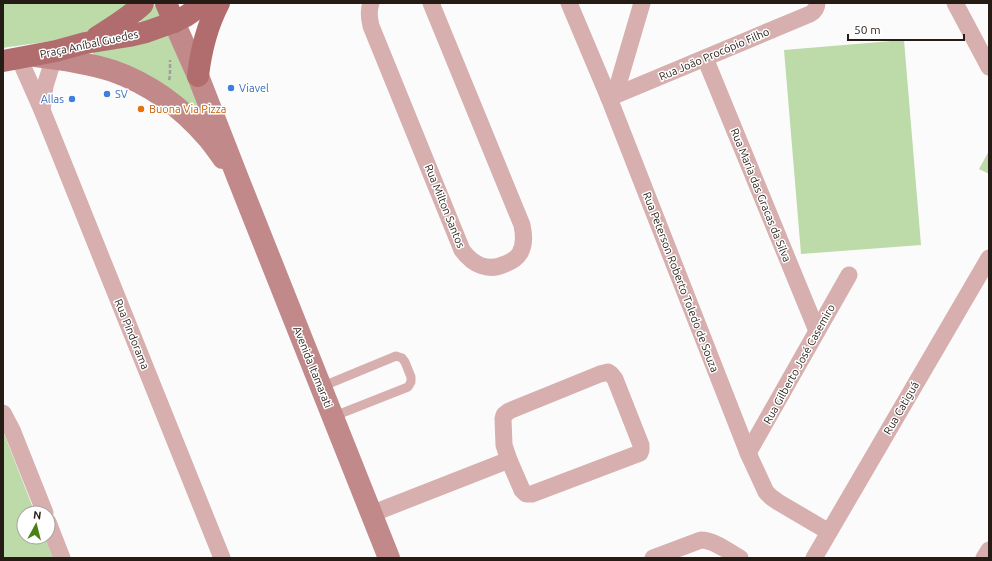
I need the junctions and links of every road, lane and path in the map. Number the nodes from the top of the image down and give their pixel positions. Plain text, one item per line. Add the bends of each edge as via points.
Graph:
1 (143, 3) edge
2 (205, 3) edge
3 (219, 3) edge
4 (371, 3) edge
5 (431, 3) edge
6 (569, 3) edge
7 (642, 3) edge
8 (955, 3) edge
9 (817, 5) edge
10 (170, 13) edge
11 (85, 43) junction
12 (55, 55) junction
13 (18, 58) edge
14 (705, 58) junction
15 (989, 67) edge
16 (198, 76) junction
17 (612, 97) junction
18 (42, 110) junction
19 (237, 176) junction
20 (989, 258) edge
21 (849, 275) dead end
22 (817, 331) junction
23 (321, 388) junction
24 (3, 413) edge
25 (332, 417) junction
26 (748, 453) junction
27 (509, 460) junction
28 (42, 505) edge
29 (371, 514) junction
30 (829, 532) junction
31 (56, 543) edge
32 (989, 550) edge
33 (62, 558) edge
34 (222, 558) edge
35 (389, 558) edge
36 (653, 558) edge
37 (740, 558) edge
38 (814, 558) edge
39 (984, 558) edge

1 - 11 main road via 115,26
2 - 10 main road, Praça Aníbal Guedes via 186,16
3 - 16 main road via 210,21
4 - 5 street, Rua Milton Santos via 371,26 462,250 474,263 491,268 500,267 515,259 520,253 524,243 523,230
6 - 17 street, Rua Peterson Roberto Toledo de Souza
7 - 17 street
8 - 15 street
9 - 14 street, Rua João Procópio Filho via 810,14
10 - 11 main road, Praça Aníbal Guedes via 146,32
10 - 16 main road, Avenida Itamarati
11 - 12 main road, Praça Aníbal Guedes
12 - 13 main road, Praça Aníbal Guedes
12 - 18 street, Rua Pindorama via 45,86
12 - 19 main road, Avenida Itamarati via 113,71 161,95 208,138
13 - 18 street, Rua Pindorama
14 - 17 street, Rua João Procópio Filho
14 - 22 street, Rua Maria das Gracas da Silva
16 - 19 main road, Avenida Itamarati
17 - 26 street, Rua Peterson Roberto Toledo de Souza
18 - 34 street, Rua Pindorama
19 - 23 main road, Avenida Itamarati
20 - 30 street, Rua Catiguá
21 - 22 street, Rua Gilberto José Casemiro
22 - 26 street, Rua Gilberto José Casemiro
23 - 25 main road, Avenida Itamarati
23 - 25 lane via 396,356 405,362 411,377 408,387
24 - 28 street
25 - 29 main road, Avenida Itamarati
26 - 30 street, Rua Peterson Roberto Toledo de Souza via 766,492 771,497
27 - 27 street via 503,440 503,419 506,413 600,374 608,372 613,376 641,445 640,453 529,495 524,493
27 - 29 street
29 - 35 main road, Avenida Itamarati
30 - 38 street, Rua Catiguá
31 - 33 street
32 - 39 street
36 - 37 street via 705,540

